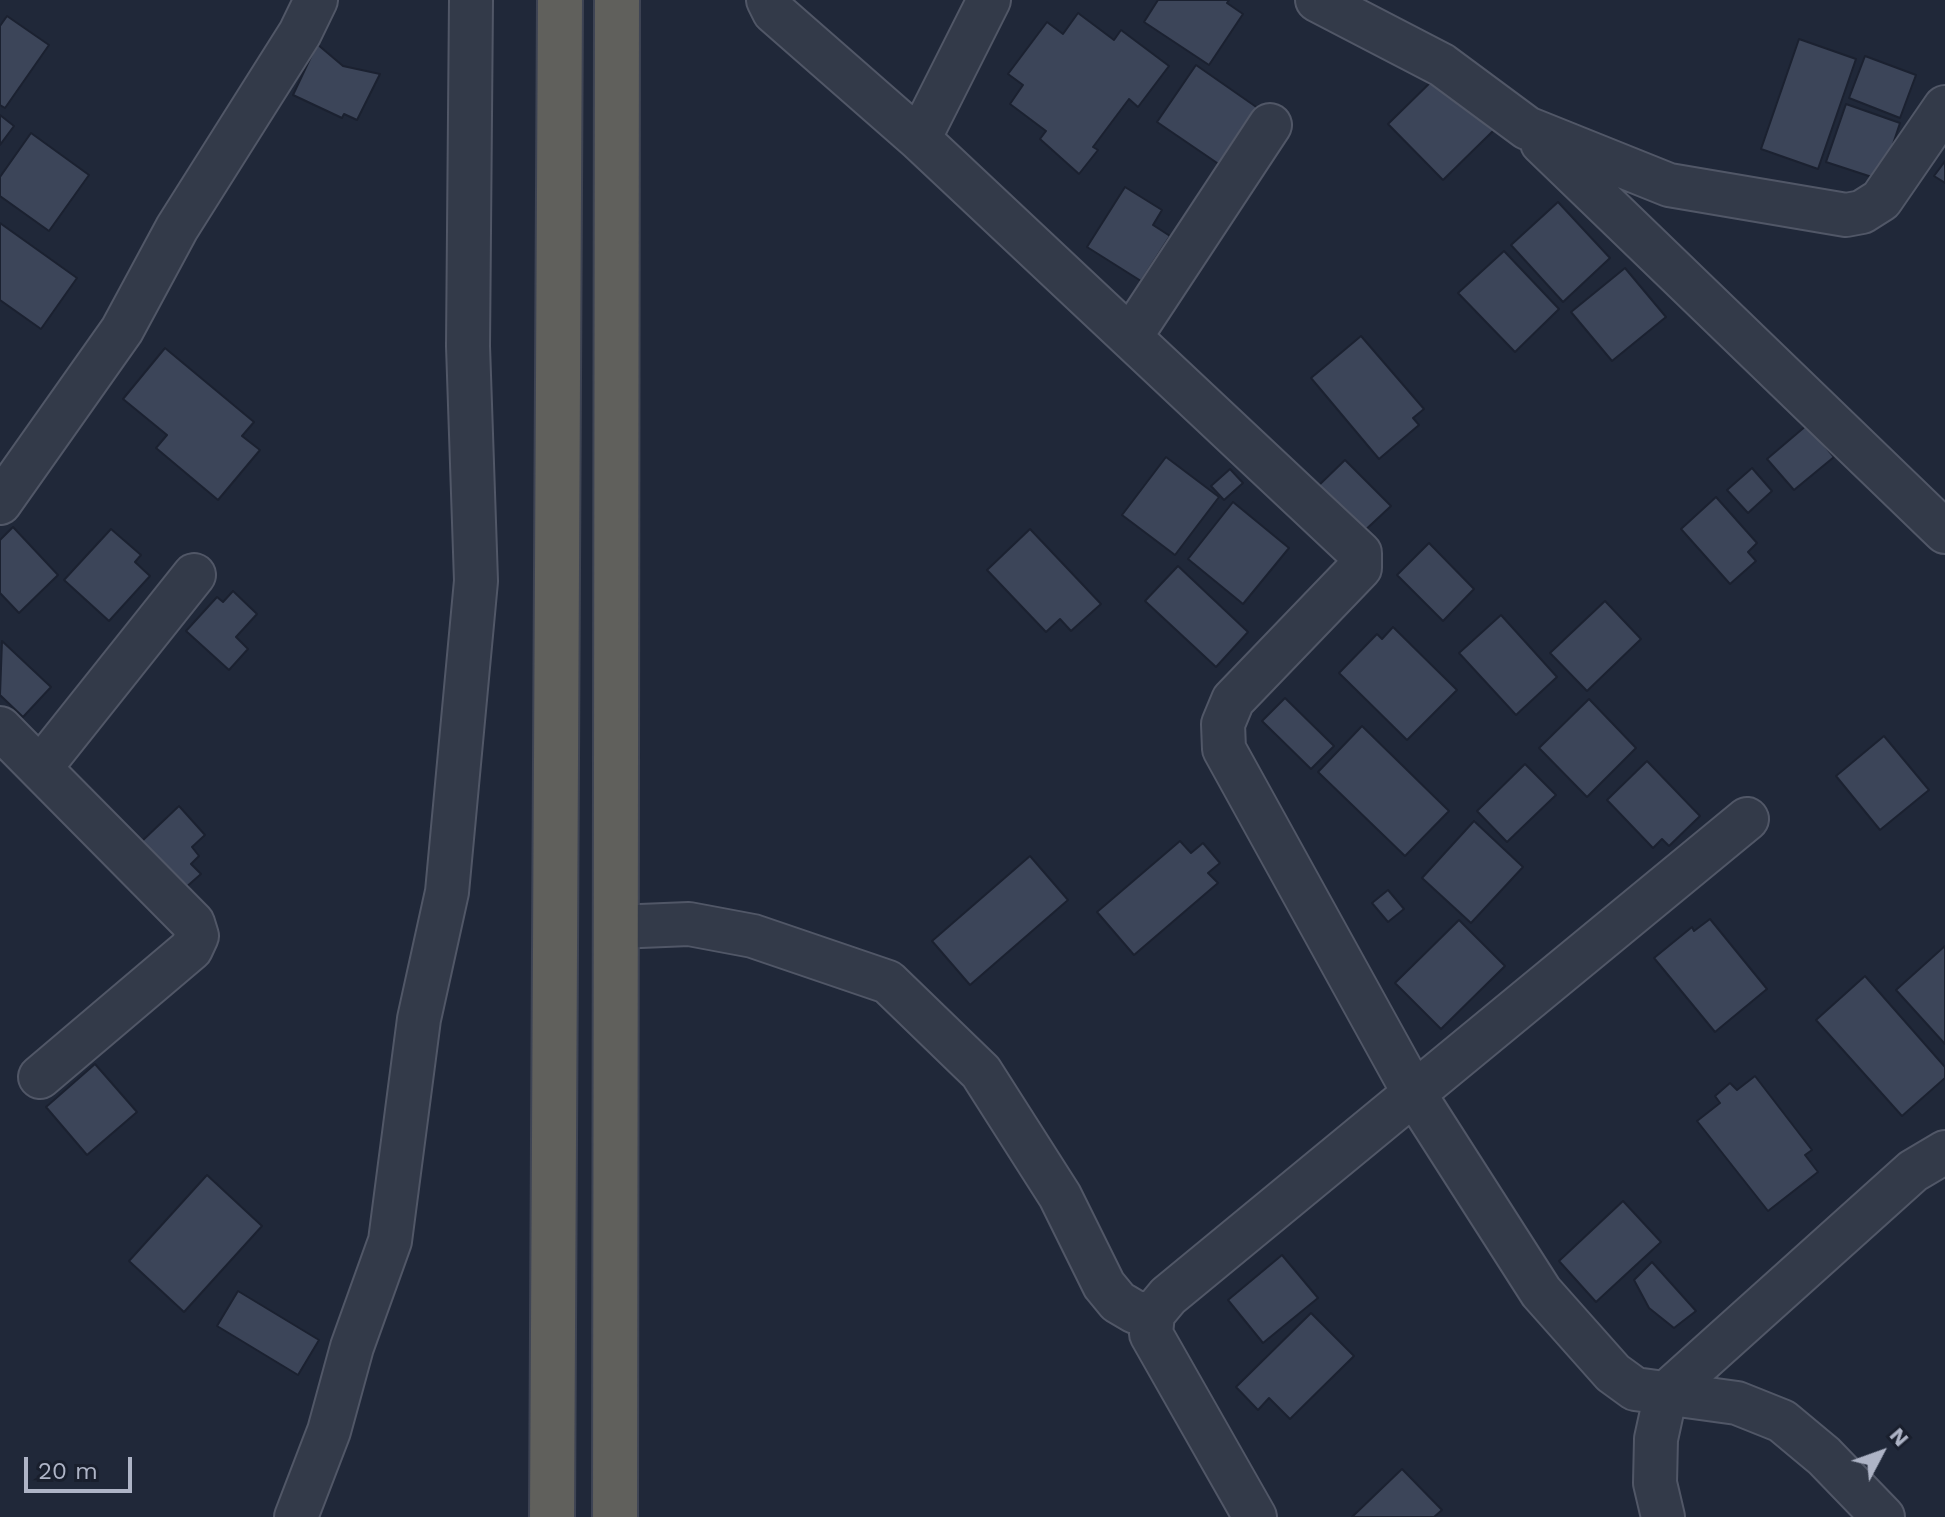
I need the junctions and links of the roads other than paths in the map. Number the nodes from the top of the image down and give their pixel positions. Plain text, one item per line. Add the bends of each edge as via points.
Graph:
1 (316, 0) edge
2 (471, 0) edge
3 (560, 0) edge
4 (617, 0) edge
5 (768, 0) edge
6 (989, 0) edge
7 (1317, 0) edge
8 (1945, 107) edge
9 (1270, 125) dead end
10 (1527, 128) junction
11 (919, 139) junction
12 (1669, 185) junction
13 (1633, 230) junction
14 (1131, 336) junction
15 (0, 503) edge
16 (1945, 532) edge
17 (194, 575) dead end
18 (0, 728) edge
19 (41, 767) junction
20 (1747, 819) dead end
21 (616, 927) junction
22 (40, 1077) dead end
23 (1415, 1095) junction
24 (1945, 1152) edge
25 (1153, 1314) junction
26 (1666, 1393) junction
27 (296, 1517) edge
28 (552, 1517) edge
29 (615, 1517) edge
30 (1255, 1517) edge
31 (1663, 1517) edge
32 (1883, 1517) edge

1 - 15 street via 177,228 122,330
2 - 27 street via 468,346 476,581 447,892 419,1019 390,1241
3 - 28 highway
4 - 21 highway
5 - 11 street via 774,12
6 - 11 street
7 - 10 street via 1442,65
8 - 12 street via 1881,200 1862,212 1846,215
9 - 14 street
10 - 12 street
10 - 13 street
11 - 14 street
12 - 13 street
13 - 16 street
14 - 23 street via 1360,553 1360,568 1233,700 1223,724 1224,749
17 - 19 street
18 - 19 street
19 - 22 street via 193,923 197,936 191,949
20 - 23 street
21 - 25 street via 689,924 753,936 888,982 981,1072 1060,1196 1104,1285 1118,1302
21 - 29 highway
23 - 25 street via 1168,1296
23 - 26 street via 1541,1292 1613,1373 1635,1389
24 - 26 street via 1913,1171
25 - 30 street via 1151,1334
26 - 31 street via 1656,1439 1655,1483
26 - 32 street via 1737,1403 1782,1421

